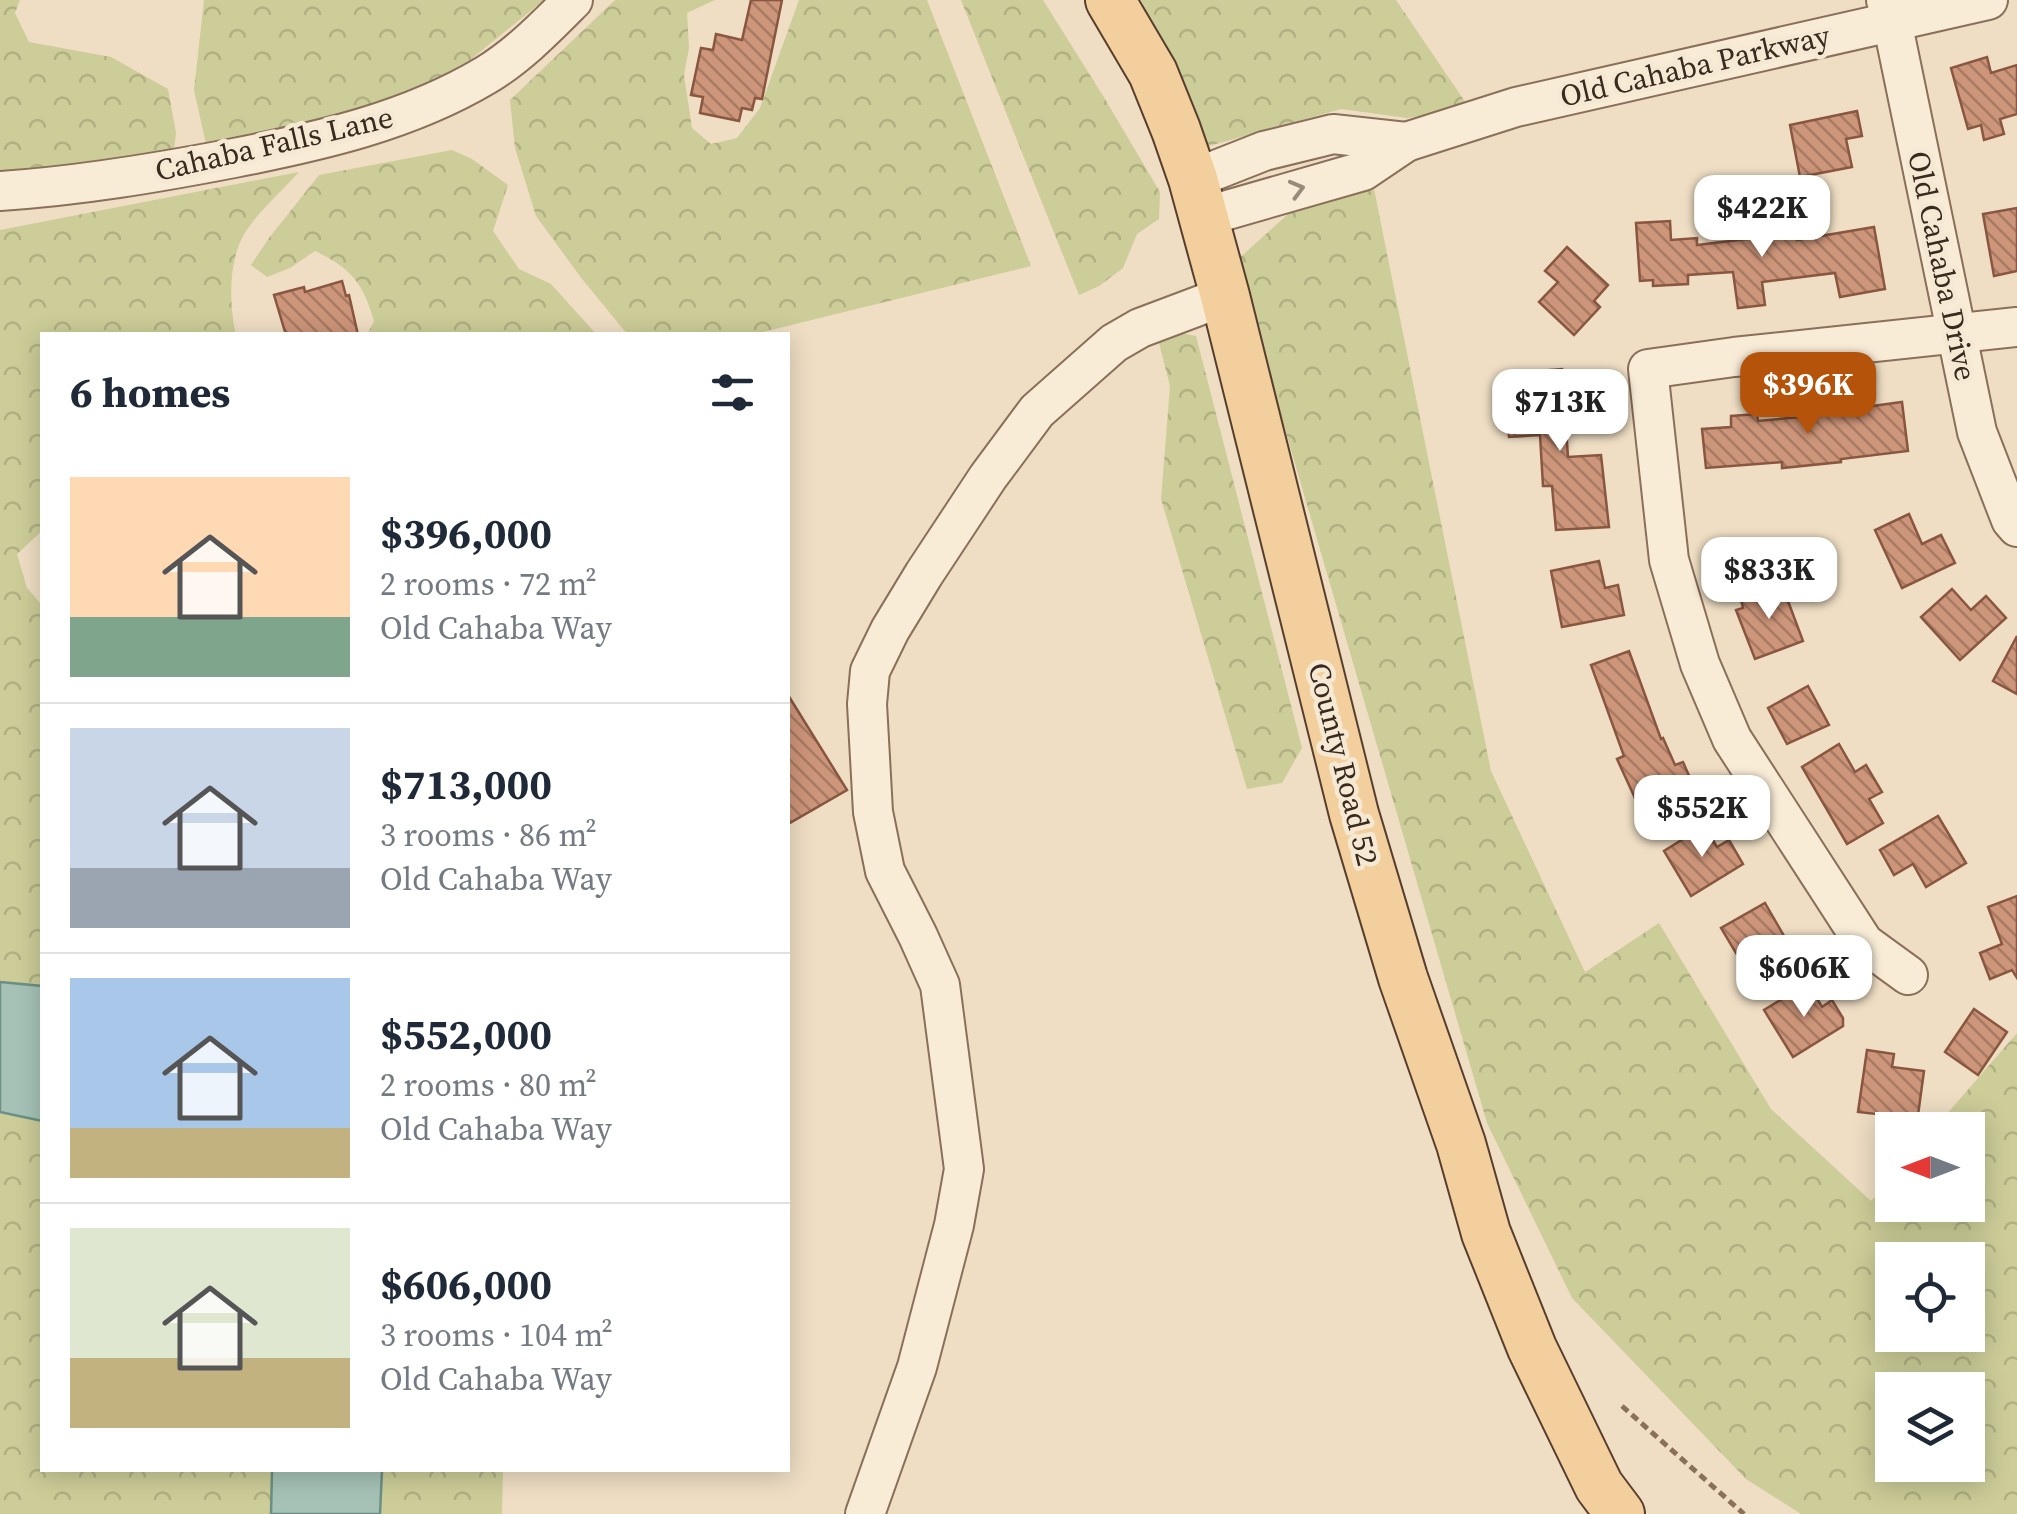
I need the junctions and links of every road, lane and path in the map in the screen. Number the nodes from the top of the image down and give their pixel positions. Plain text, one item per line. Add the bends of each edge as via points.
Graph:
1 (573, 0) edge
2 (1110, 0) edge
3 (1988, 0) edge
4 (1889, 10) edge
5 (0, 191) edge
6 (1198, 198) junction
7 (1225, 296) junction
8 (2017, 328) edge
9 (1956, 336) junction
10 (2017, 526) edge
11 (1908, 975) dead end
12 (1622, 1406) dead end
13 (865, 1514) edge
14 (1620, 1514) edge
15 (1744, 1514) edge

1 - 5 street, Cahaba Falls Lane via 488,74 372,127 162,172
2 - 6 main road, County Road 52 via 1153,74
3 - 4 street, Old Cahaba Parkway
4 - 6 street, Old Cahaba Parkway via 1516,108 1406,142 1363,171
4 - 9 street, Old Cahaba Drive
6 - 7 main road, County Road 52
7 - 13 street via 1114,343 1037,410 924,574 870,671 873,812 884,871 940,985 964,1169 917,1366
7 - 14 main road, County Road 52 via 1354,814 1402,978 1486,1233 1599,1486
8 - 9 street
9 - 10 street, Old Cahaba Drive via 1977,432
9 - 11 street via 1648,369 1669,560 1700,664 1732,739 1864,942
12 - 15 path

